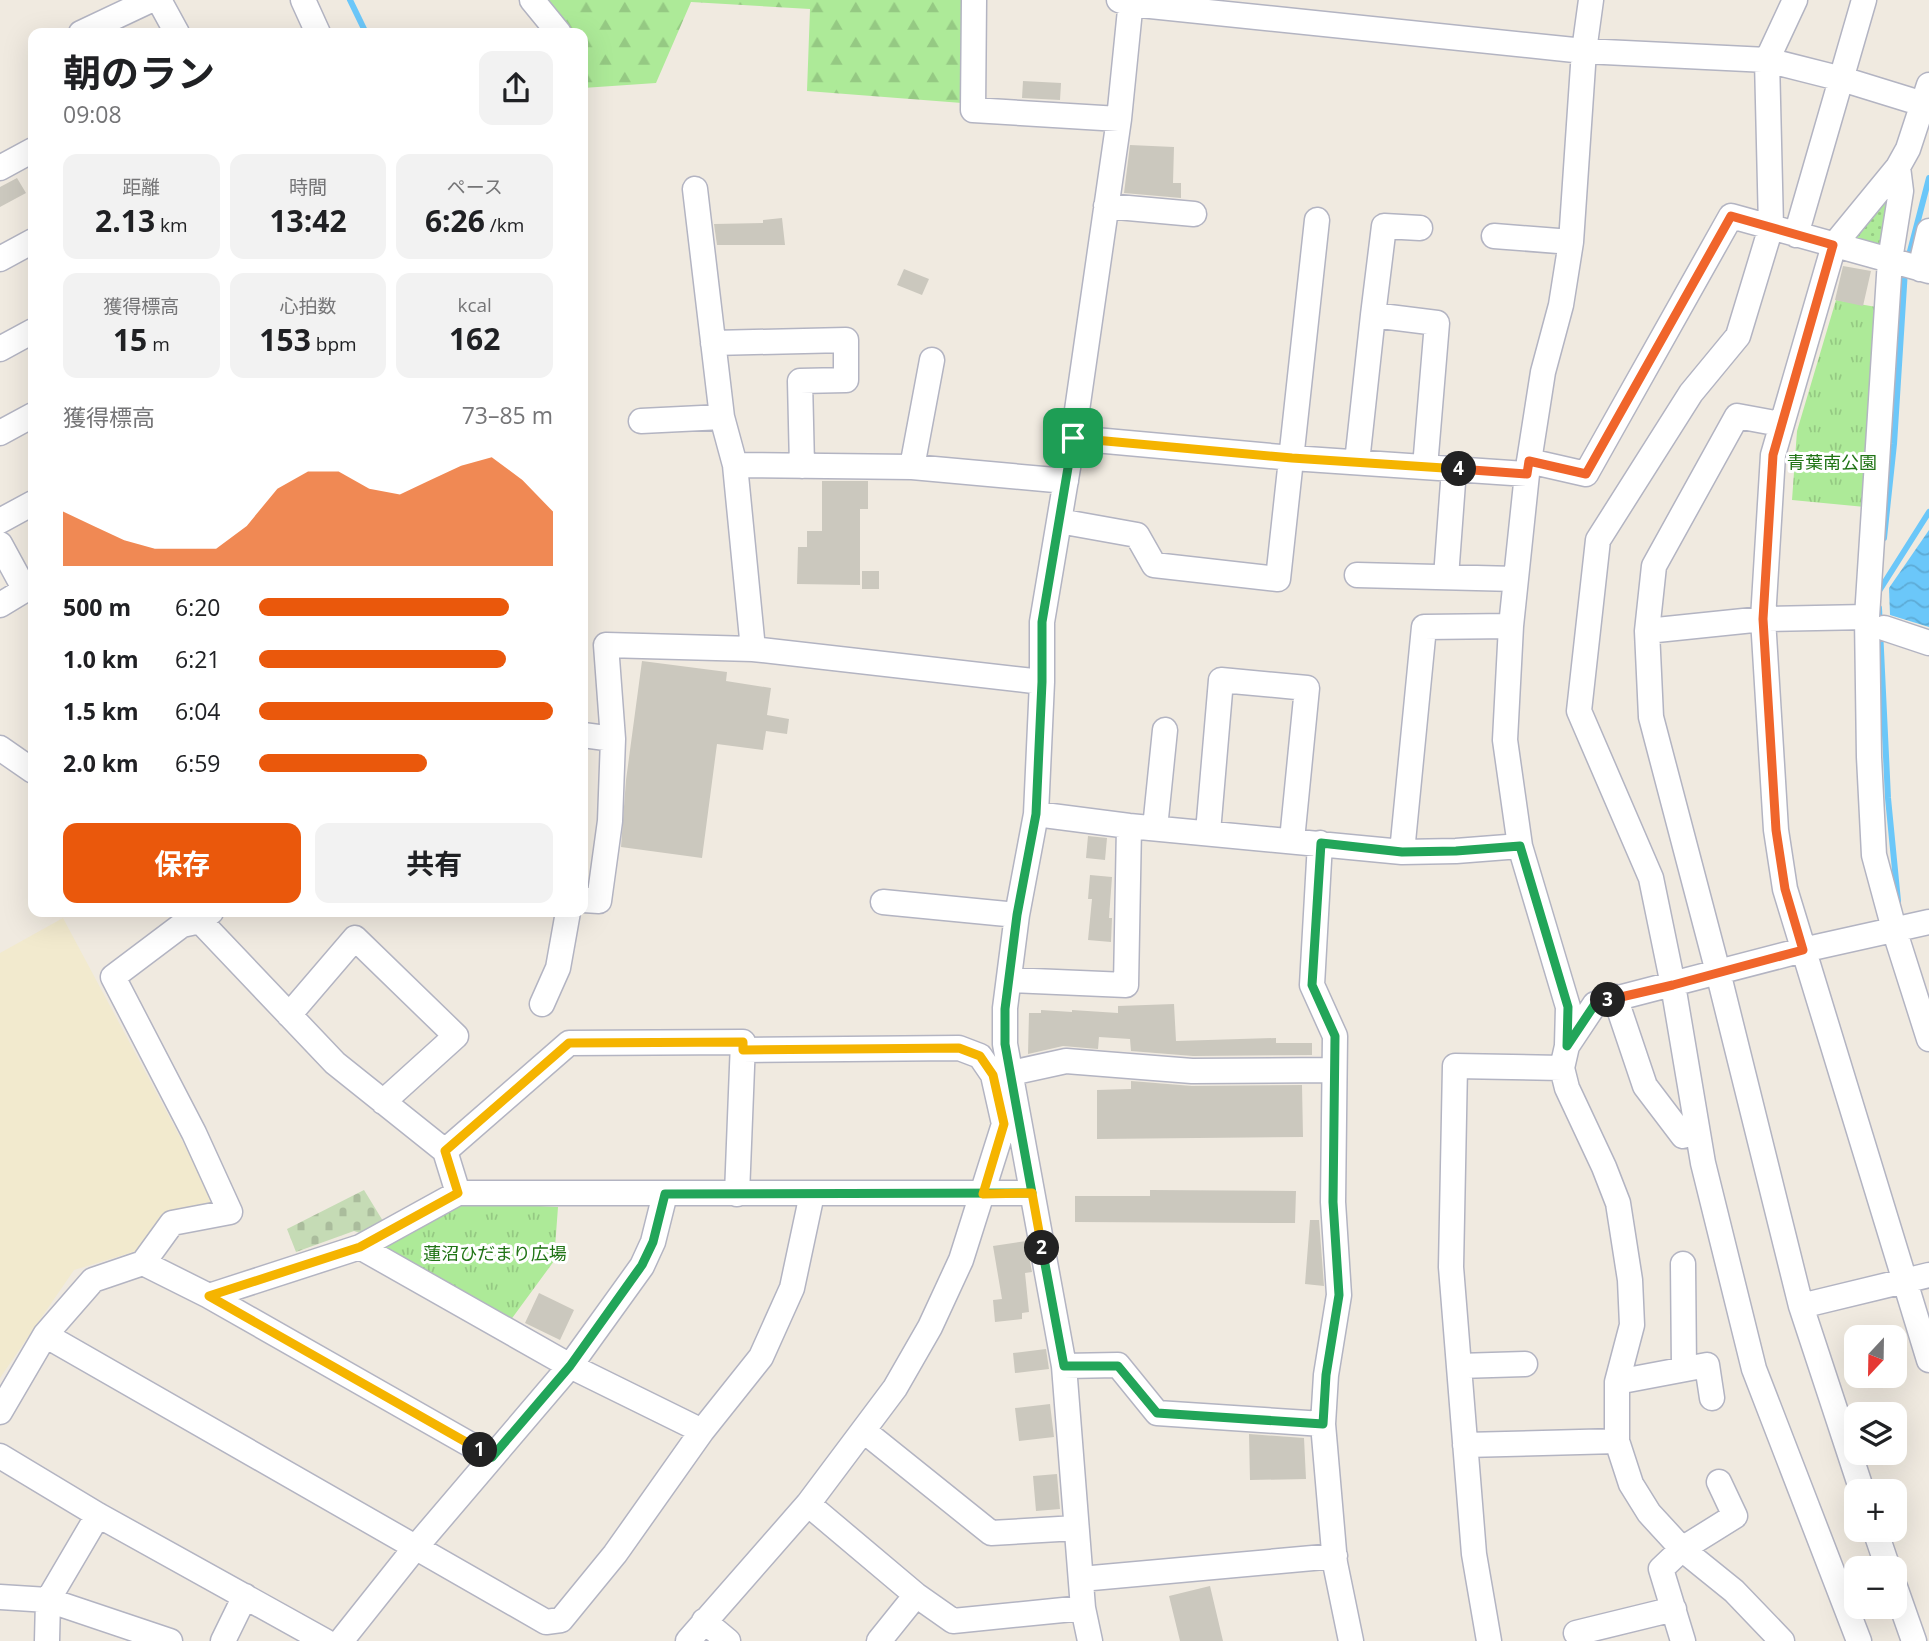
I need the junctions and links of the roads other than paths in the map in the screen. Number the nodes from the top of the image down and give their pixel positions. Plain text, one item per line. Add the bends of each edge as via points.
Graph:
1 (151, 0) edge
2 (159, 0) edge
3 (303, 0) edge
4 (532, 0) edge
5 (974, 0) edge
6 (1591, 0) edge
7 (1795, 0) edge
8 (1864, 0) edge
9 (1128, 1) edge
10 (92, 28) edge
11 (174, 28) edge
12 (316, 28) edge
13 (555, 28) edge
14 (1584, 51) junction
15 (1767, 60) junction
16 (1842, 79) junction
17 (1926, 95) edge
18 (1119, 119) junction
19 (28, 153) edge
20 (1898, 167) junction
21 (0, 168) edge
22 (695, 189) dead end
23 (1106, 206) junction
24 (1194, 214) dead end
25 (1317, 220) dead end
26 (1771, 227) junction
27 (1420, 228) dead end
28 (1929, 231) edge
29 (1796, 235) junction
30 (1494, 236) dead end
31 (1571, 242) junction
32 (28, 244) edge
33 (1833, 245) junction
34 (0, 259) edge
35 (1910, 266) edge
36 (1373, 315) junction
37 (28, 334) edge
38 (713, 343) junction
39 (0, 349) edge
40 (932, 360) dead end
41 (722, 417) junction
42 (28, 418) edge
43 (641, 421) dead end
44 (1780, 424) junction
45 (0, 433) edge
46 (1073, 438) junction
47 (1292, 458) junction
48 (1357, 462) junction
49 (735, 465) junction
50 (802, 466) junction
51 (912, 467) junction
52 (1425, 467) junction
53 (1528, 467) junction
54 (1454, 469) junction
55 (1066, 481) junction
56 (28, 506) edge
57 (0, 521) edge
58 (1059, 521) junction
59 (0, 544) edge
60 (1357, 575) dead end
61 (1447, 578) junction
62 (1516, 579) junction
63 (28, 586) edge
64 (28, 589) edge
65 (0, 606) edge
66 (1763, 619) junction
67 (1876, 622) junction
68 (1511, 626) junction
69 (1647, 631) junction
70 (1929, 643) edge
71 (753, 649) junction
72 (1042, 682) junction
73 (1164, 730) dead end
74 (588, 736) edge
75 (613, 738) junction
76 (0, 748) edge
77 (28, 768) edge
78 (1036, 814) junction
79 (1129, 826) junction
80 (1155, 828) junction
81 (1208, 832) junction
82 (1292, 840) junction
83 (1321, 843) junction
84 (1520, 846) junction
85 (1402, 852) junction
86 (591, 900) edge
87 (883, 902) dead end
88 (1017, 915) junction
89 (191, 917) edge
90 (567, 917) edge
91 (1929, 922) edge
92 (1894, 929) junction
93 (1803, 950) junction
94 (1718, 972) junction
95 (1010, 980) junction
96 (1673, 985) junction
97 (1615, 997) junction
98 (542, 1004) dead end
99 (289, 1015) junction
100 (1929, 1039) edge
101 (743, 1050) junction
102 (1564, 1057) junction
103 (1335, 1070) junction
104 (1011, 1073) junction
105 (383, 1102) junction
106 (1683, 1136) dead end
107 (445, 1151) junction
108 (458, 1193) junction
109 (1032, 1193) junction
110 (665, 1194) junction
111 (737, 1194) junction
112 (812, 1194) junction
113 (983, 1194) junction
114 (360, 1247) junction
115 (144, 1263) junction
116 (1683, 1264) dead end
117 (1918, 1278) edge
118 (209, 1296) junction
119 (1801, 1306) junction
120 (45, 1335) junction
121 (1929, 1360) edge
122 (1525, 1364) dead end
123 (570, 1366) junction
124 (1064, 1366) junction
125 (1459, 1366) junction
126 (1685, 1368) junction
127 (1617, 1382) junction
128 (1712, 1398) dead end
129 (0, 1412) edge
130 (1323, 1424) junction
131 (702, 1431) junction
132 (864, 1431) junction
133 (1617, 1441) junction
134 (1465, 1445) junction
135 (0, 1456) edge
136 (492, 1457) junction
137 (1858, 1479) edge
138 (1720, 1482) dead end
139 (808, 1504) junction
140 (98, 1515) junction
141 (1076, 1528) junction
142 (415, 1548) junction
143 (1682, 1549) junction
144 (1335, 1556) junction
145 (1081, 1579) junction
146 (916, 1595) junction
147 (245, 1596) junction
148 (0, 1597) edge
149 (48, 1600) junction
150 (1083, 1608) junction
151 (1674, 1609) junction
152 (1906, 1619) edge
153 (704, 1622) junction
154 (954, 1631) edge
155 (1576, 1633) dead end
156 (1929, 1639) edge
157 (47, 1641) edge
158 (170, 1641) edge
159 (223, 1641) edge
160 (325, 1641) edge
161 (341, 1641) edge
162 (688, 1641) edge
163 (728, 1641) edge
164 (879, 1641) edge
165 (1090, 1641) edge
166 (1352, 1641) edge
167 (1489, 1641) edge
168 (1684, 1641) edge
169 (1782, 1641) edge
170 (1859, 1641) edge
171 (1914, 1641) edge
172 (1920, 1641) edge

1 - 10 street
2 - 11 street
3 - 12 street
4 - 13 street
5 - 18 street via 972,110
6 - 14 street
7 - 15 street
8 - 16 street
9 - 14 street
9 - 18 street
14 - 15 street
14 - 31 street
15 - 16 street
15 - 26 street
16 - 17 street
16 - 29 street
17 - 20 street
18 - 23 street
19 - 21 street
20 - 33 street
20 - 35 street
22 - 38 street
23 - 24 street
23 - 46 street
25 - 47 street
26 - 29 street
26 - 53 street via 1731,216 1586,474
26 - 96 street via 1738,336 1691,393 1598,540 1579,711 1651,878
27 - 36 street via 1384,226
28 - 35 street
29 - 33 street
30 - 31 street
31 - 53 street
32 - 34 street
33 - 35 street
33 - 44 street
35 - 67 street
36 - 48 street
36 - 52 street via 1437,323
37 - 39 street
38 - 41 street
38 - 50 street via 846,340 846,380 800,382
40 - 51 street
41 - 43 street
41 - 49 street
42 - 45 street
44 - 66 street via 1773,455
44 - 69 street via 1737,416 1654,566
46 - 47 street
46 - 55 street
47 - 48 street
47 - 58 street via 1278,579 1154,565 1137,535
48 - 52 street
49 - 50 street
49 - 71 street
50 - 51 street
51 - 55 street
52 - 54 street
53 - 54 street
53 - 62 street
54 - 61 street
55 - 58 street
56 - 57 street
58 - 72 street via 1042,622
59 - 63 street
60 - 61 street
61 - 62 street
62 - 68 street
64 - 65 street
66 - 67 street
66 - 69 street
66 - 93 street via 1776,830 1785,889
67 - 70 street
67 - 92 street via 1874,855
68 - 84 street via 1505,740
68 - 85 street via 1424,627
69 - 94 street via 1651,717
71 - 72 street
71 - 75 street via 606,645
72 - 78 street
73 - 80 street
74 - 75 street
75 - 86 street via 610,821
76 - 77 street
78 - 79 street
78 - 88 street
79 - 80 street
79 - 95 street via 1126,985
80 - 81 street
81 - 82 street
81 - 82 street via 1221,680 1307,688
82 - 83 street
83 - 85 street
83 - 103 street via 1312,985 1335,1036
84 - 85 street
84 - 102 street via 1568,1007
87 - 88 street
88 - 95 street
89 - 99 street
89 - 115 street via 113,977 230,1212 172,1223
90 - 98 street via 558,968
91 - 92 street
92 - 93 street
92 - 100 street
93 - 94 street
93 - 117 street
94 - 96 street
94 - 119 street
95 - 104 street via 1005,1044
96 - 97 street
96 - 170 street via 1703,1163 1754,1369
97 - 102 street via 1595,1004
97 - 106 street via 1645,1086
99 - 105 street via 335,1063
99 - 105 street via 355,938 456,1036
101 - 107 street via 743,1042 569,1043
101 - 111 street
101 - 113 street via 959,1048 980,1056 993,1075 1004,1124
102 - 125 street via 1455,1066 1451,1266
102 - 127 street via 1567,1087 1618,1203 1632,1325
103 - 104 street via 1192,1070 1066,1060
103 - 130 street via 1333,1202 1339,1295
104 - 109 street
105 - 107 street
107 - 108 street
108 - 110 street
108 - 114 street
109 - 113 street
109 - 124 street
110 - 111 street
110 - 123 street via 642,1265
111 - 112 street
112 - 113 street
112 - 131 street via 792,1288 761,1357
113 - 132 street via 961,1260 930,1327
114 - 118 street
114 - 123 street
115 - 118 street
115 - 120 street via 93,1280
116 - 126 street
117 - 119 street
117 - 121 street
118 - 136 street
119 - 137 street
120 - 129 street
120 - 142 street
122 - 125 street
123 - 131 street
123 - 136 street
124 - 130 street via 1118,1366 1157,1413
124 - 141 street
125 - 134 street
126 - 127 street
126 - 128 street via 1707,1365
127 - 133 street
130 - 144 street
131 - 142 street via 615,1554 561,1620 546,1622
132 - 139 street
132 - 141 street via 991,1533
133 - 134 street
133 - 143 street via 1631,1484 1649,1513
134 - 167 street via 1474,1554
135 - 140 street
136 - 142 street
138 - 143 street via 1735,1516
139 - 146 street
139 - 153 street
140 - 147 street
140 - 149 street
141 - 145 street
142 - 161 street
143 - 151 street via 1661,1569
143 - 169 street via 1734,1591
144 - 145 street
144 - 166 street
145 - 150 street
146 - 154 street
146 - 164 street
147 - 159 street
147 - 160 street
148 - 149 street
149 - 157 street
149 - 158 street
150 - 154 street
150 - 165 street
151 - 155 street
151 - 168 street
152 - 171 street
153 - 162 street
153 - 163 street
156 - 172 street

